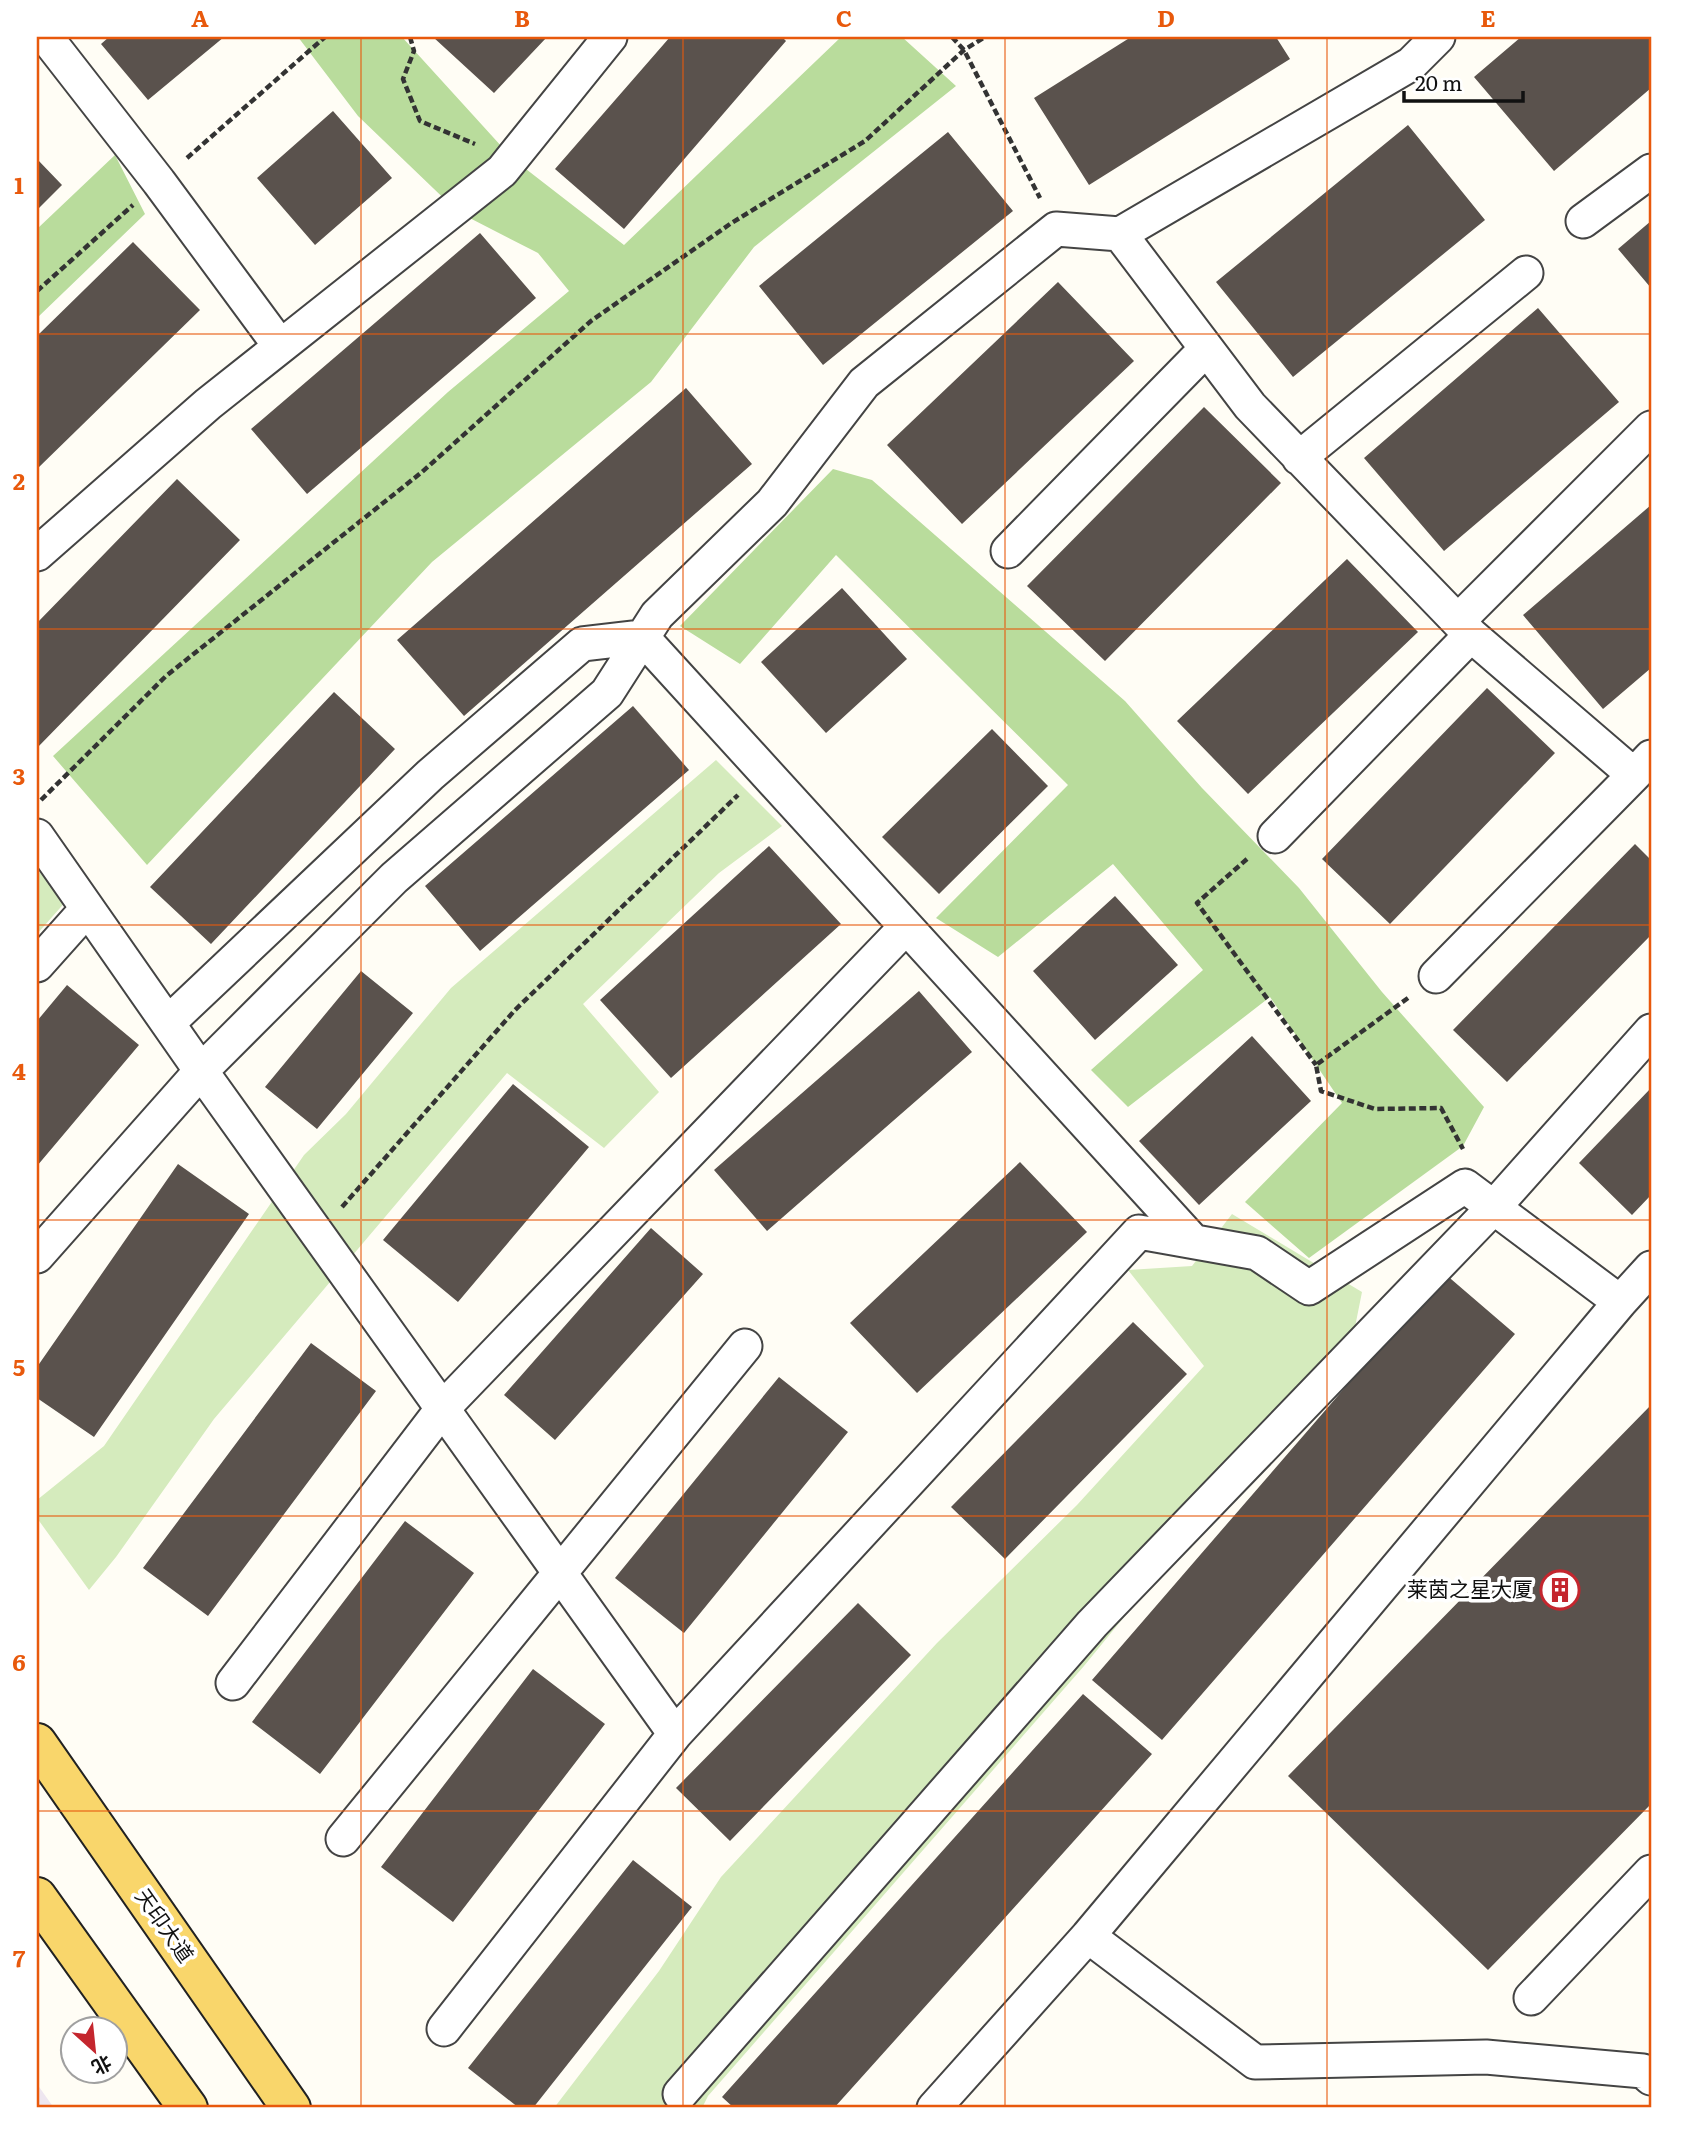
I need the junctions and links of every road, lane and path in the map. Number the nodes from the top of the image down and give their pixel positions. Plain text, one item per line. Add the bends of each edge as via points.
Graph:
1 (46, 37) edge
2 (325, 37) edge
3 (410, 37) edge
4 (610, 37) edge
5 (952, 37) edge
6 (985, 37) edge
7 (1438, 37) edge
8 (964, 50) junction
9 (277, 79) dead end
10 (1651, 171) edge
11 (502, 172) junction
12 (1583, 221) dead end
13 (1056, 229) junction
14 (1120, 234) junction
15 (1526, 273) dead end
16 (280, 346) junction
17 (1206, 349) junction
18 (1651, 428) edge
19 (1299, 458) junction
20 (1009, 551) dead end
21 (37, 554) edge
22 (1464, 628) junction
23 (642, 638) junction
24 (1642, 766) edge
25 (764, 770) junction
26 (37, 804) edge
27 (37, 836) edge
28 (1275, 836) joint
29 (87, 909) junction
30 (906, 927) junction
31 (37, 965) edge
32 (1437, 976) joint
33 (168, 1023) junction
34 (1651, 1031) edge
35 (1316, 1065) junction
36 (201, 1071) junction
37 (1464, 1152) dead end
38 (1493, 1207) junction
39 (319, 1234) junction
40 (1193, 1241) junction
41 (37, 1256) edge
42 (1651, 1268) edge
43 (1620, 1302) junction
44 (745, 1346) dead end
45 (443, 1408) junction
46 (560, 1573) junction
47 (233, 1684) dead end
48 (675, 1734) junction
49 (37, 1743) edge
50 (343, 1839) dead end
51 (1651, 1872) edge
52 (37, 1897) edge
53 (1088, 1936) junction
54 (1531, 1998) dead end
55 (444, 2029) dead end
56 (1651, 2078) edge
57 (681, 2094) dead end
58 (187, 2108) edge
59 (291, 2108) edge
60 (934, 2108) edge

1 - 16 street
2 - 9 path
3 - 11 path via 414,51 403,79 420,121 478,146
4 - 11 street
5 - 8 path
6 - 8 path
7 - 14 street via 1411,64
8 - 13 path
8 - 26 path via 865,141 730,224 591,321 412,480 166,677
10 - 12 street
11 - 16 street
13 - 14 street
13 - 23 street via 864,383 772,503 657,615
14 - 17 street
15 - 19 street
16 - 21 street
17 - 19 street via 1250,406
17 - 20 street
18 - 22 street
19 - 22 street
22 - 24 street
22 - 28 street
23 - 25 street
23 - 33 street via 582,645 430,775
23 - 36 street via 607,693 394,878
24 - 32 street
25 - 30 street
25 - 39 path via 515,1010
27 - 29 street
28 - 35 path via 1197,903
29 - 31 street
29 - 33 street
30 - 40 street
30 - 45 street
32 - 35 path
33 - 36 street
34 - 38 street
35 - 37 path via 1321,1091 1375,1109 1441,1108
36 - 39 street
36 - 41 street
38 - 40 street via 1465,1186 1309,1288 1257,1253
38 - 43 street
38 - 57 street via 1092,1624
39 - 45 street
40 - 48 street via 1139,1232
42 - 43 street
43 - 53 street
44 - 46 street
45 - 46 street
45 - 47 street
46 - 48 street
46 - 50 street
48 - 55 street
49 - 59 main road, 天印大道
51 - 54 street
52 - 58 main road
53 - 56 street via 1255,2062 1486,2057 1643,2071
53 - 60 street

